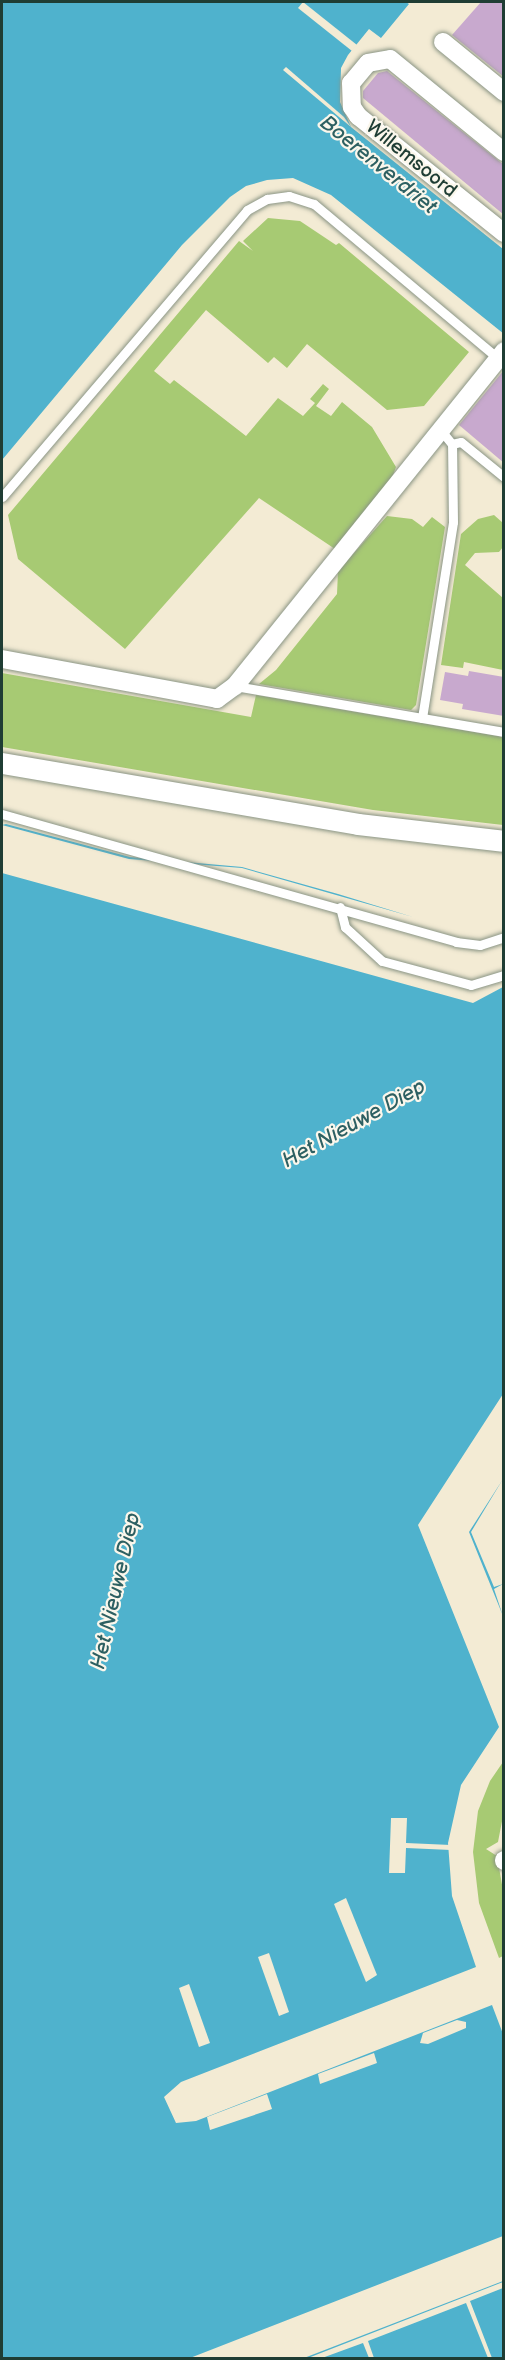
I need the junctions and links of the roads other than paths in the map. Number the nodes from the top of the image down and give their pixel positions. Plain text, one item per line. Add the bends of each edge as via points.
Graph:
1 (442, 42) dead end
2 (504, 92) edge
3 (504, 152) edge
4 (504, 233) edge
5 (501, 357) edge
6 (439, 428) junction
7 (452, 444) junction
8 (504, 477) edge
9 (2, 496) edge
10 (2, 659) edge
11 (235, 686) junction
12 (422, 718) junction
13 (504, 732) edge
14 (2, 762) edge
15 (2, 814) edge
16 (504, 841) edge
17 (340, 907) junction
18 (504, 937) edge
19 (504, 975) edge

1 - 2 street
3 - 4 street, Willemsoord via 390,59 368,63 351,84 352,107 358,116
5 - 6 street
5 - 9 lane via 314,204 289,196 267,199 247,210
6 - 7 lane
6 - 11 street
7 - 8 lane via 461,442
7 - 12 lane via 453,522
10 - 11 street via 217,699
11 - 12 lane
12 - 13 lane
14 - 16 street via 358,824
15 - 17 lane
17 - 18 lane via 463,943 486,944
17 - 19 lane via 345,927 381,961 463,985 477,985

